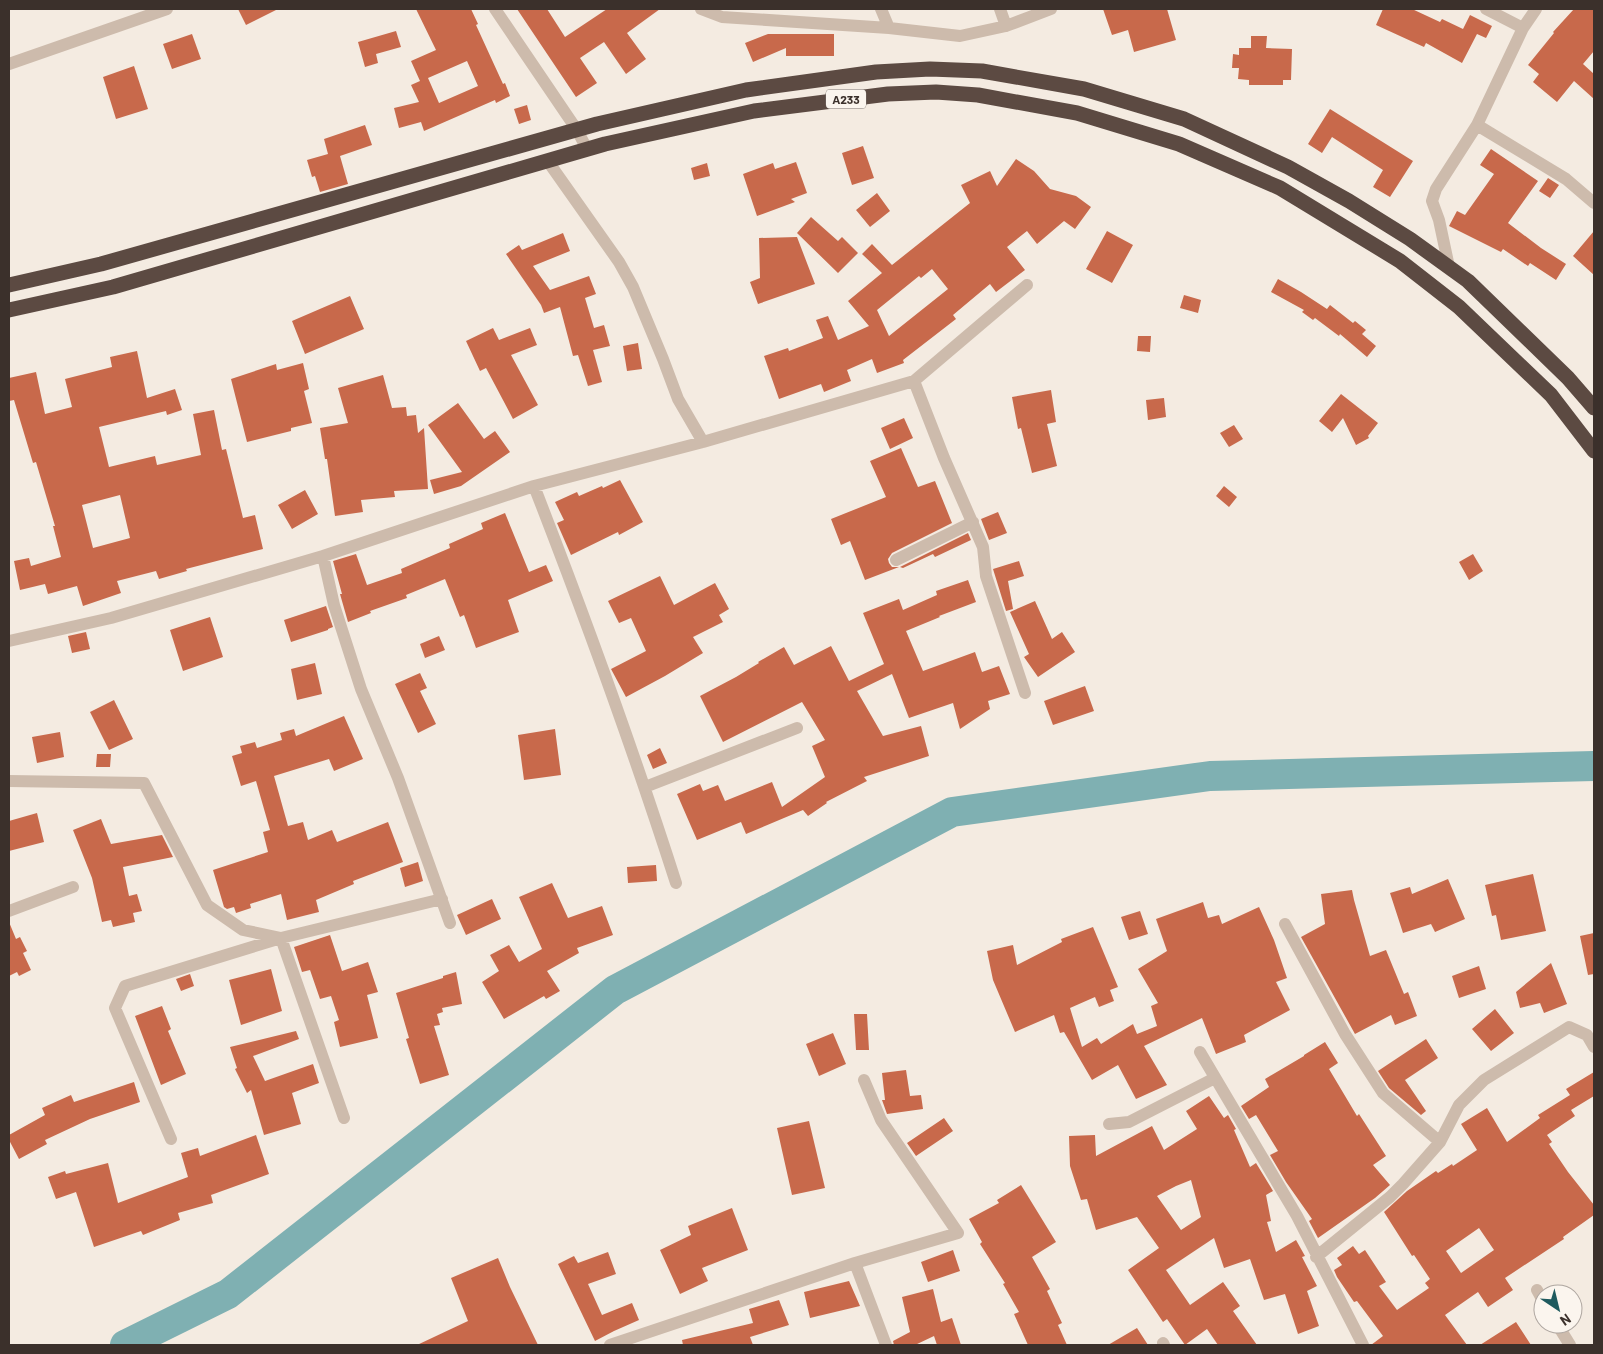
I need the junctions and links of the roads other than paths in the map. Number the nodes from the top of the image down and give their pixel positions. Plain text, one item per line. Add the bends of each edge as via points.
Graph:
1 (167, 9) edge
2 (495, 9) edge
3 (702, 9) edge
4 (881, 9) edge
5 (1000, 9) edge
6 (1051, 9) edge
7 (1486, 9) edge
8 (1536, 9) edge
9 (1006, 26) junction
10 (889, 28) junction
11 (1524, 28) junction
12 (9, 64) edge
13 (1477, 125) junction
14 (577, 130) junction
15 (587, 149) junction
16 (547, 160) junction
17 (1594, 203) edge
18 (1448, 267) junction
19 (9, 285) edge
20 (1027, 285) dead end
21 (9, 310) edge
22 (914, 382) junction
23 (1594, 408) edge
24 (703, 442) junction
25 (1594, 452) edge
26 (534, 486) junction
27 (973, 522) junction
28 (323, 556) junction
29 (896, 560) dead end
30 (9, 641) edge
31 (1024, 693) dead end
32 (797, 728) dead end
33 (9, 781) edge
34 (645, 787) junction
35 (676, 884) dead end
36 (73, 887) dead end
37 (442, 899) junction
38 (9, 911) edge
39 (450, 923) dead end
40 (1285, 924) dead end
41 (281, 938) junction
42 (1594, 1046) edge
43 (1200, 1052) dead end
44 (1215, 1078) junction
45 (864, 1080) dead end
46 (344, 1118) dead end
47 (1109, 1124) dead end
48 (171, 1139) dead end
49 (1440, 1142) junction
50 (1316, 1256) junction
51 (855, 1262) junction
52 (1563, 1334) edge
53 (610, 1345) edge
54 (886, 1345) edge
55 (1363, 1345) edge
56 (1570, 1345) edge

1 - 12 street
2 - 14 street
3 - 10 street via 722,17
4 - 10 street
5 - 9 street
6 - 9 street
7 - 11 street
8 - 11 street
9 - 10 street via 960,36
11 - 13 street
13 - 17 street via 1566,179
13 - 18 street via 1436,189 1432,201
14 - 15 street
14 - 18 highway, A233 via 755,89 876,72 982,71 1084,89 1184,119 1288,166 1410,239
14 - 19 highway, A233 via 101,264
15 - 16 highway, A233
15 - 25 highway, A233 via 754,111 888,94 936,92 978,95 1077,113 1179,144 1280,188 1400,261 1459,307 1551,395
16 - 21 highway, A233 via 113,287
16 - 24 street via 633,287 678,399
18 - 23 highway, A233 via 1468,281 1568,378
20 - 22 street
22 - 24 street
22 - 27 street
24 - 26 street
26 - 28 street
26 - 34 street via 586,619
27 - 29 street
27 - 31 street via 984,547 986,576
28 - 30 street via 111,618
28 - 37 street via 334,605 362,689
32 - 34 street
33 - 41 street via 144,783 207,905 243,930
34 - 35 street
36 - 38 street
37 - 39 street
37 - 41 street
40 - 49 street via 1344,1034 1383,1093
41 - 46 street
41 - 48 street via 125,986 115,1008
42 - 49 street via 1587,1035 1569,1027 1509,1062 1484,1080 1459,1105
43 - 44 street
44 - 47 street via 1129,1122
44 - 50 street via 1297,1216
45 - 51 street via 881,1120 958,1233
49 - 50 street via 1390,1197
50 - 55 street
51 - 53 street
51 - 54 street
52 - 56 street

